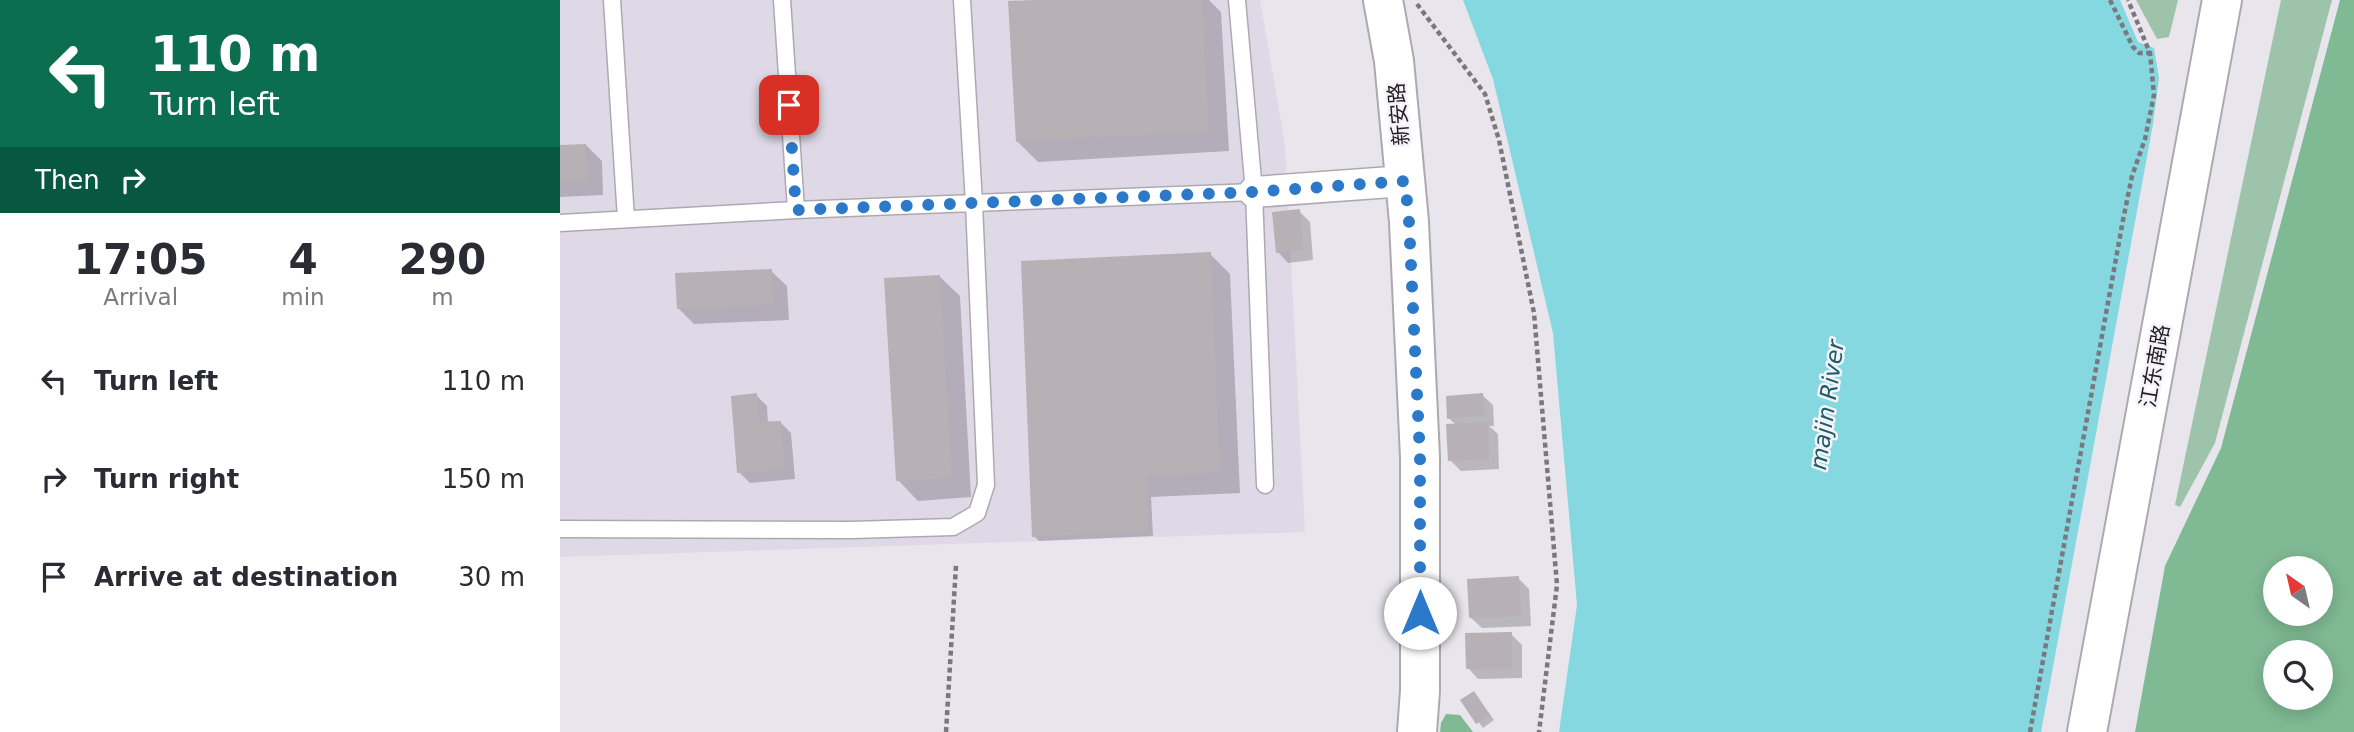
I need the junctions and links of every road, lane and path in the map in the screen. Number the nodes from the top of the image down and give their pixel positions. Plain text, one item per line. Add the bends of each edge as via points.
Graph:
1 (612, 0) edge
2 (782, 0) edge
3 (962, 0) edge
4 (1237, 0) edge
5 (1383, 0) edge
6 (1414, 0) edge
7 (2110, 0) edge
8 (2128, 0) edge
9 (2222, 0) edge
10 (2150, 53) junction
11 (1405, 181) junction
12 (1254, 192) junction
13 (974, 203) junction
14 (796, 210) junction
15 (626, 219) junction
16 (560, 223) edge
17 (1265, 485) dead end
18 (560, 529) edge
19 (956, 565) dead end
20 (946, 732) edge
21 (1417, 732) edge
22 (1539, 732) edge
23 (2030, 732) edge
24 (2087, 732) edge

1 - 15 lane
2 - 14 lane
3 - 13 lane
4 - 12 lane
5 - 11 street, 新安路 via 1394,61
6 - 22 path via 1485,94 1499,140 1534,313 1558,585
7 - 10 path via 2133,47 2139,53
8 - 10 path
9 - 24 street, 江东南路
10 - 23 path via 2154,95 2123,220
11 - 12 street
11 - 21 street, 新安路 via 1420,457
12 - 13 lane
12 - 17 lane
13 - 14 lane
13 - 18 lane via 986,485 977,513 953,527
14 - 15 lane
15 - 16 lane
19 - 20 path

